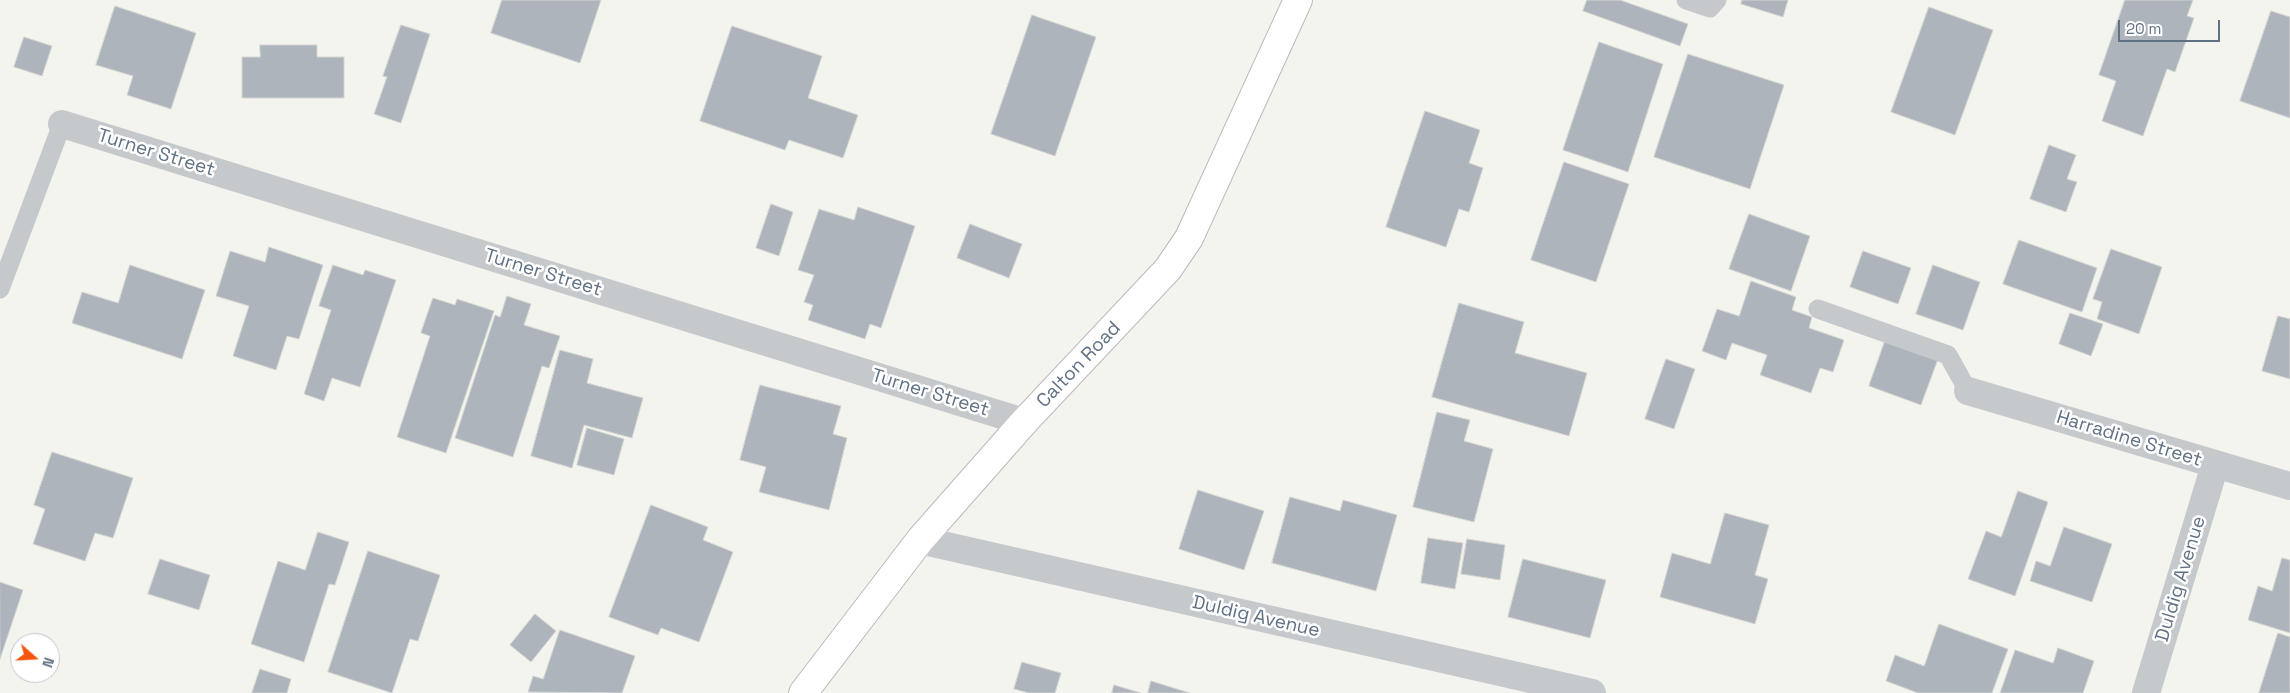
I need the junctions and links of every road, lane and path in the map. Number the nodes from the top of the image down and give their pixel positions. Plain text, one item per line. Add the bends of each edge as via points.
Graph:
1 (1298, 0) edge
2 (1686, 0) edge
3 (1717, 0) edge
4 (62, 124) joint
5 (0, 290) edge
6 (1818, 310) dead end
7 (1968, 391) joint
8 (1024, 422) junction
9 (2215, 465) junction
10 (2290, 486) edge
11 (920, 540) junction
12 (803, 693) edge
13 (1592, 693) edge
14 (2146, 693) edge

1 - 8 main road, Calton Road via 1178,254 1119,323
2 - 3 lane via 1710,8
4 - 5 lane
4 - 8 street, Turner Street
6 - 7 lane via 1948,354
7 - 9 street, Harradine Street
8 - 11 main road, Calton Road
9 - 10 street, Harradine Street
9 - 14 street, Duldig Avenue
11 - 12 main road, Calton Road
11 - 13 street, Duldig Avenue

